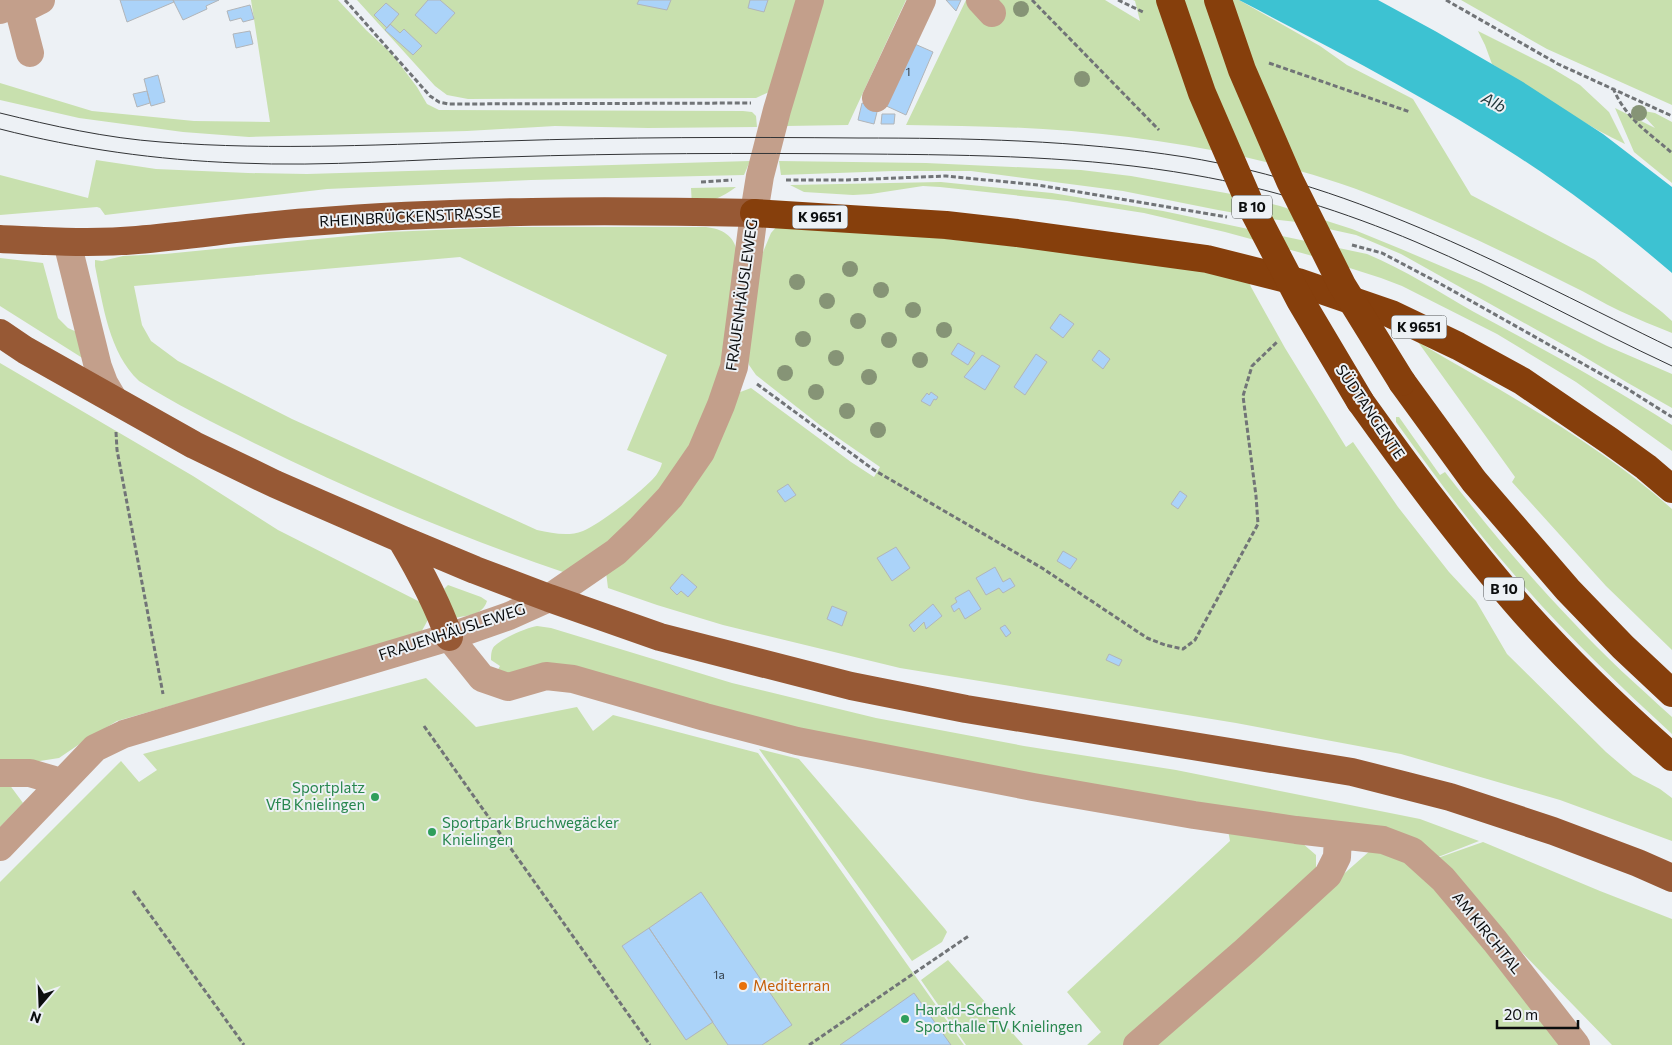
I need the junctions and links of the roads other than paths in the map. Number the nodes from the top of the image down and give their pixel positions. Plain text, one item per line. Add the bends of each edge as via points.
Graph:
1 (810, 0) edge
2 (922, 0) edge
3 (1170, 0) edge
4 (1218, 0) edge
5 (19, 3) edge
6 (30, 53) dead end
7 (876, 98) dead end
8 (754, 213) junction
9 (0, 239) edge
10 (67, 242) junction
11 (0, 333) edge
12 (114, 400) junction
13 (1672, 489) edge
14 (401, 539) junction
15 (549, 598) junction
16 (449, 636) junction
17 (1672, 693) edge
18 (1672, 756) edge
19 (0, 773) edge
20 (61, 782) junction
21 (1338, 835) junction
22 (0, 847) edge
23 (1672, 878) edge
24 (1137, 1045) edge
25 (1576, 1045) edge

1 - 8 street, FRAUENHÄUSLEWEG via 779,103
2 - 7 street
3 - 18 highway, SÜDTANGENTE / B 10, bridge via 1202,93 1250,204 1300,300 1360,401 1461,538 1526,614 1589,680
4 - 17 highway, bridge via 1242,70 1290,181 1342,285 1402,382 1474,481 1568,590
5 - 6 street
8 - 10 main road, RHEINBRÜCKENSTRASSE / K 9651 via 461,213 310,222 135,240
8 - 13 highway, K 9651 via 926,223 1017,233 1207,260 1298,282 1392,314 1522,381 1604,436
8 - 15 street, FRAUENHÄUSLEWEG via 734,367 701,452 670,497 641,528 616,552
9 - 10 main road, RHEINBRÜCKENSTRASSE / K 9651
10 - 12 street via 98,367
11 - 12 main road
12 - 14 main road via 194,445 274,484
14 - 15 main road
14 - 16 main road via 440,609
15 - 16 street, FRAUENHÄUSLEWEG via 509,616
15 - 23 main road via 660,637 851,686 966,709 1352,772 1450,797 1544,828
16 - 20 street, FRAUENHÄUSLEWEG via 124,734 95,748
16 - 21 street, AM KIRCHTAL via 482,678 508,687 546,676 573,679 797,741 1043,788
19 - 20 street via 30,773
20 - 22 street, FRAUENHÄUSLEWEG
21 - 24 street via 1337,857 1328,875
21 - 25 street, AM KIRCHTAL via 1383,840 1412,851 1443,879

